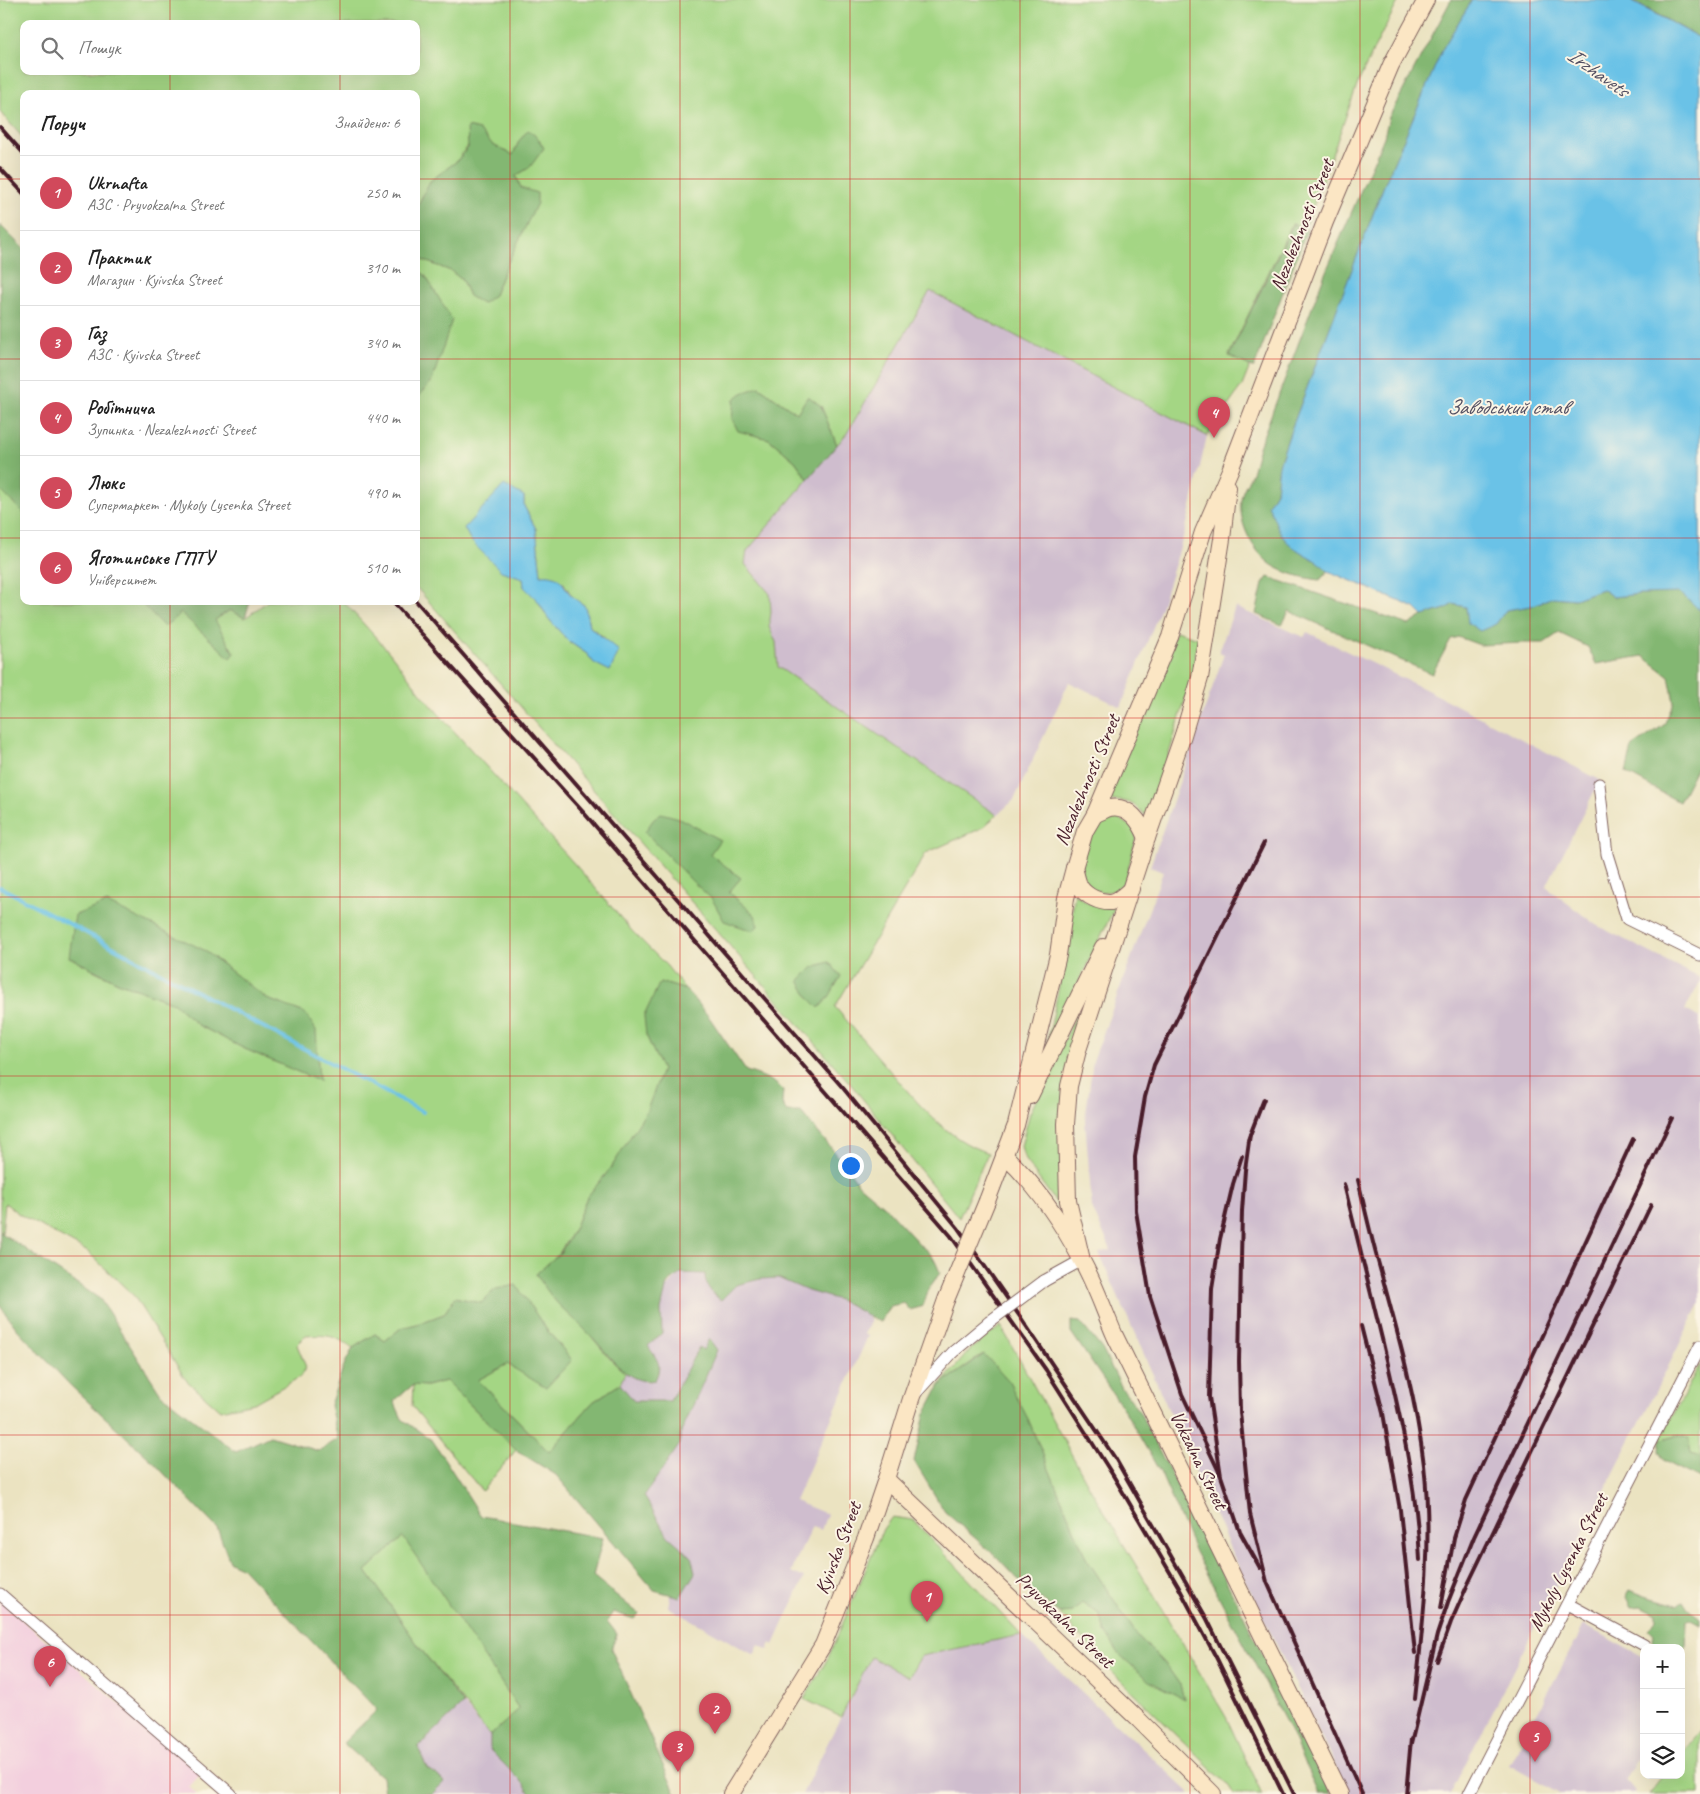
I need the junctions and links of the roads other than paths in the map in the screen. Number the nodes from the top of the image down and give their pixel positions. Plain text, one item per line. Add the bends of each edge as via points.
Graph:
1 (1426, 0) edge
2 (1230, 470) junction
3 (1600, 784) dead end
4 (1095, 814) junction
5 (1146, 838) junction
6 (1074, 868) junction
7 (1131, 889) junction
8 (1700, 955) edge
9 (1016, 1125) junction
10 (1004, 1156) junction
11 (1082, 1260) junction
12 (946, 1300) joint
13 (1700, 1346) edge
14 (911, 1399) junction
15 (886, 1479) junction
16 (0, 1594) edge
17 (1568, 1604) junction
18 (1642, 1644) edge
19 (231, 1794) edge
20 (732, 1794) edge
21 (1213, 1794) edge
22 (1340, 1794) edge
23 (1469, 1794) edge

1 - 2 main road, Nezalezhnosti Street via 1372,106
2 - 4 main road, Nezalezhnosti Street via 1203,532 1170,637
2 - 5 main road, Nezalezhnosti Street via 1200,678
3 - 8 street via 1607,854 1628,919
4 - 5 main road via 1120,808 1139,821
4 - 6 main road, Nezalezhnosti Street via 1085,831
5 - 7 main road, Nezalezhnosti Street
6 - 7 main road via 1079,885 1097,900 1111,902
6 - 9 main road, Nezalezhnosti Street via 1058,955
7 - 9 main road
7 - 11 main road via 1069,1086 1066,1124 1068,1201
9 - 10 main road, Nezalezhnosti Street
10 - 11 main road, Vokzalna Street via 1021,1171 1050,1208
10 - 12 main road, Nezalezhnosti Street, bridge
11 - 14 street, bridge via 1044,1281 989,1322 953,1352
11 - 22 main road, Vokzalna Street via 1119,1345
12 - 14 main road, Kyivska Street
13 - 17 street, Mykoly Lysenka Street
14 - 15 main road, Kyivska Street
15 - 20 main road, Kyivska Street via 823,1645
15 - 21 main road, Pryvokzalna Street
16 - 19 street
17 - 18 street
17 - 23 street, Mykoly Lysenka Street

